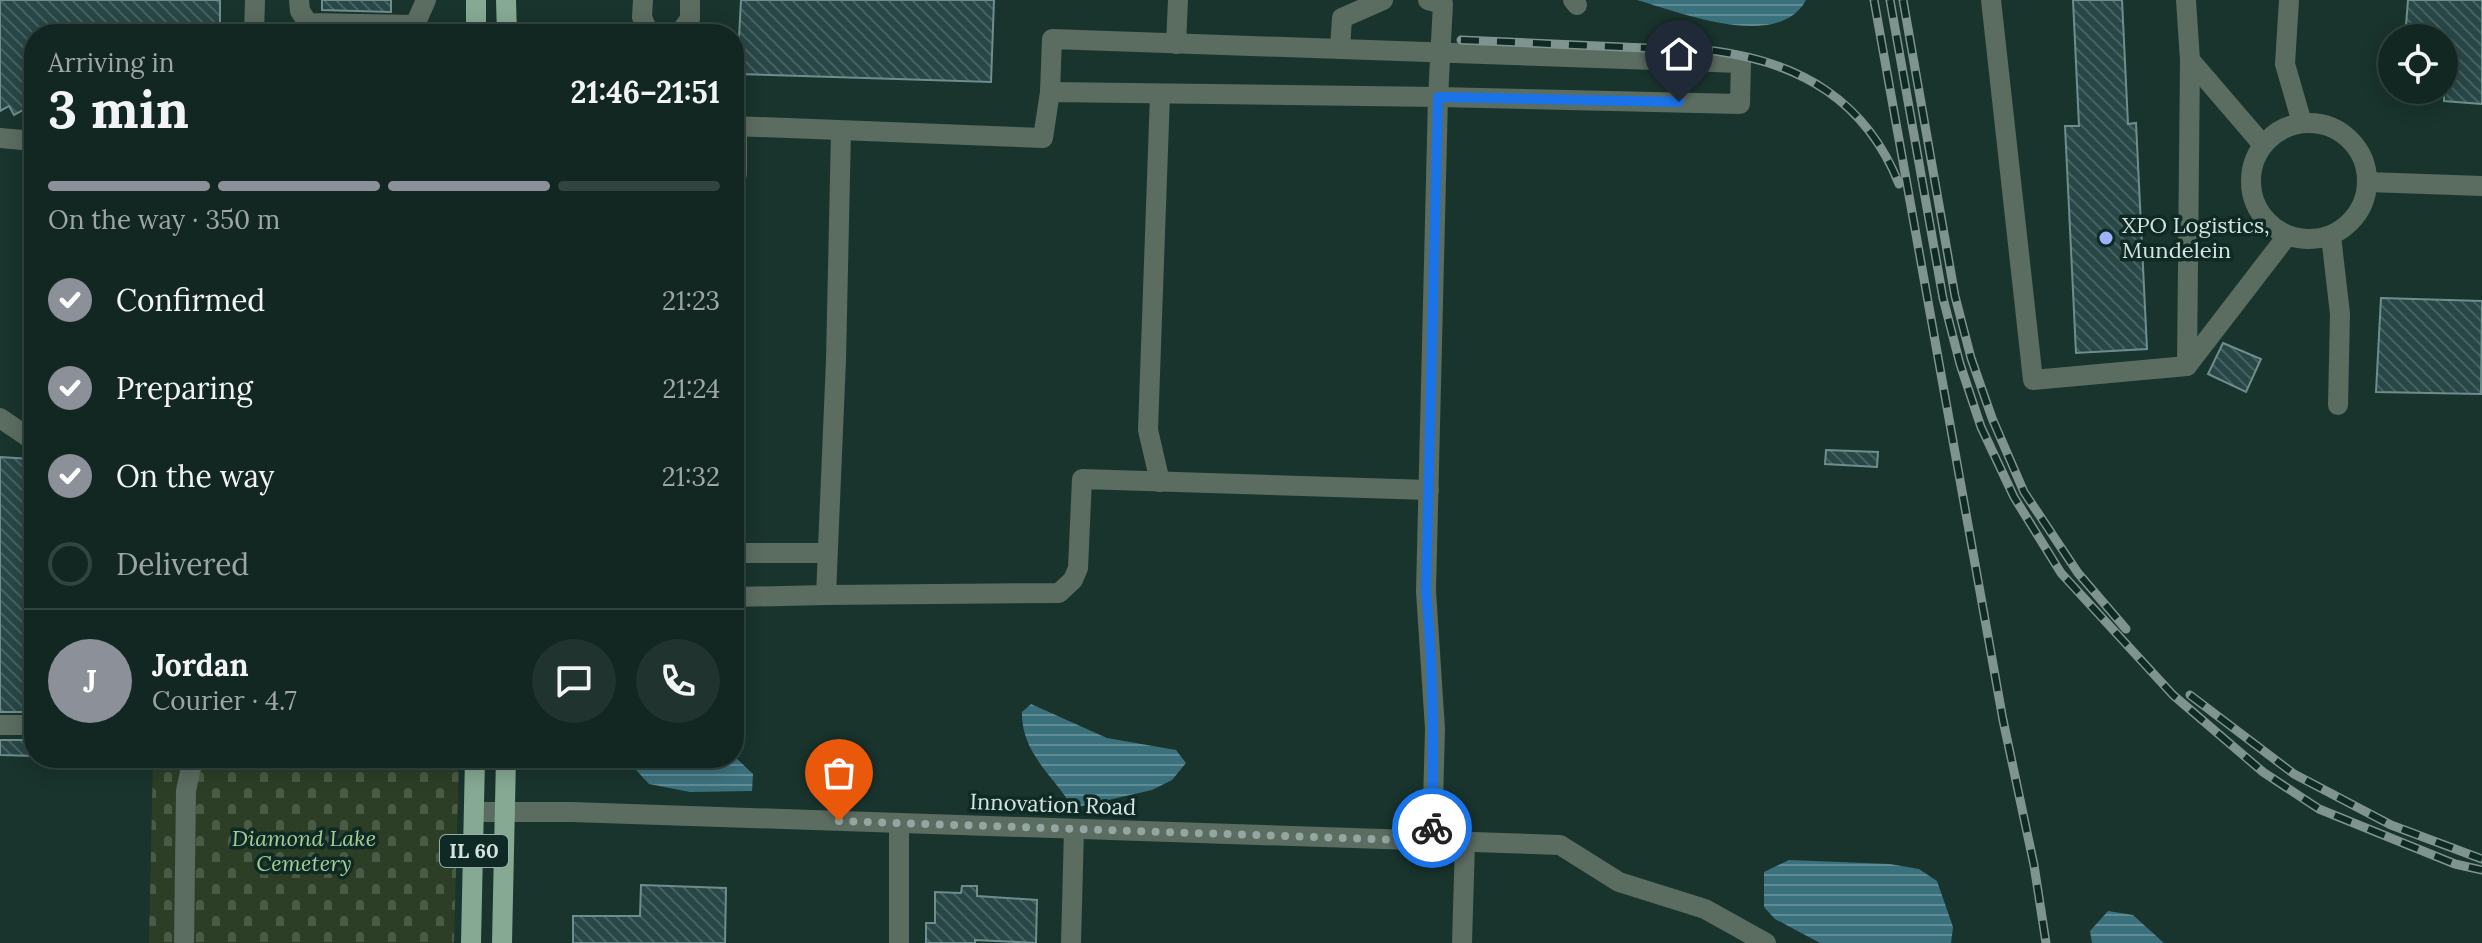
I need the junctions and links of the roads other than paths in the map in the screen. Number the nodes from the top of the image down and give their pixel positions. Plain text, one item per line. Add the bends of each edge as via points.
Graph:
1 (255, 0) edge
2 (299, 0) edge
3 (426, 0) edge
4 (476, 0) edge
5 (506, 0) edge
6 (643, 0) edge
7 (690, 0) edge
8 (1178, 0) edge
9 (1383, 0) edge
10 (1428, 0) edge
11 (1991, 0) edge
12 (2186, 0) edge
13 (2289, 0) edge
14 (1342, 9) edge
15 (254, 24) edge
16 (362, 24) edge
17 (415, 24) edge
18 (476, 24) edge
19 (507, 24) edge
20 (645, 24) edge
21 (686, 24) edge
22 (1176, 44) junction
23 (1340, 49) junction
24 (1440, 53) junction
25 (2190, 60) junction
26 (1050, 92) junction
27 (1160, 94) junction
28 (1438, 97) junction
29 (2302, 123) junction
30 (744, 127) edge
31 (841, 131) junction
32 (0, 138) edge
33 (24, 140) edge
34 (2263, 145) junction
35 (2368, 182) junction
36 (2482, 186) edge
37 (2287, 236) junction
38 (2331, 236) junction
39 (2187, 366) junction
40 (2338, 405) dead end
41 (0, 418) edge
42 (24, 434) edge
43 (1160, 482) junction
44 (1429, 490) junction
45 (744, 553) edge
46 (827, 553) junction
47 (826, 595) junction
48 (744, 597) edge
49 (0, 725) edge
50 (24, 725) edge
51 (191, 768) edge
52 (475, 768) edge
53 (506, 768) edge
54 (475, 812) junction
55 (506, 812) junction
56 (899, 823) junction
57 (1074, 829) junction
58 (1432, 841) junction
59 (1465, 842) junction
60 (184, 943) edge
61 (471, 943) edge
62 (502, 943) edge
63 (899, 943) edge
64 (1071, 943) edge
65 (1462, 943) edge
66 (1766, 943) edge

1 - 15 street
2 - 16 street via 308,23
3 - 17 street
4 - 18 main road
5 - 19 main road
6 - 20 street
7 - 21 street
8 - 22 street
9 - 14 street
10 - 24 street via 1443,4
11 - 39 street via 2033,380
12 - 25 street
13 - 29 street via 2285,64
14 - 23 street
22 - 23 street
22 - 26 street via 1052,39
23 - 24 street
24 - 28 street
24 - 28 street via 1741,63 1740,104
25 - 34 street
25 - 39 street
26 - 27 street
26 - 31 street via 1043,138
27 - 28 street
27 - 43 street via 1148,430
28 - 44 street
29 - 34 street via 2275,133
29 - 35 street via 2331,127 2346,136 2357,149
30 - 31 street
31 - 46 street
32 - 33 street
34 - 37 street via 2253,162 2252,196 2265,221
35 - 36 street
35 - 38 street via 2360,210
37 - 38 street
37 - 39 street
38 - 40 street via 2340,314
41 - 42 street
43 - 44 street
43 - 47 street via 1082,479 1078,571 1059,593
44 - 58 street
45 - 46 street
46 - 47 street
47 - 48 street
49 - 50 street
51 - 60 street
52 - 54 main road, IL 60
53 - 55 main road, IL 60
54 - 55 street, Innovation Road
54 - 61 main road, IL 60
55 - 56 street, Innovation Road
55 - 62 main road, IL 60
56 - 57 street, Innovation Road
56 - 63 street
57 - 58 street, Innovation Road
57 - 64 street
58 - 59 street, Innovation Road
59 - 65 street
59 - 66 street, Innovation Road via 1560,845 1619,882 1705,909

